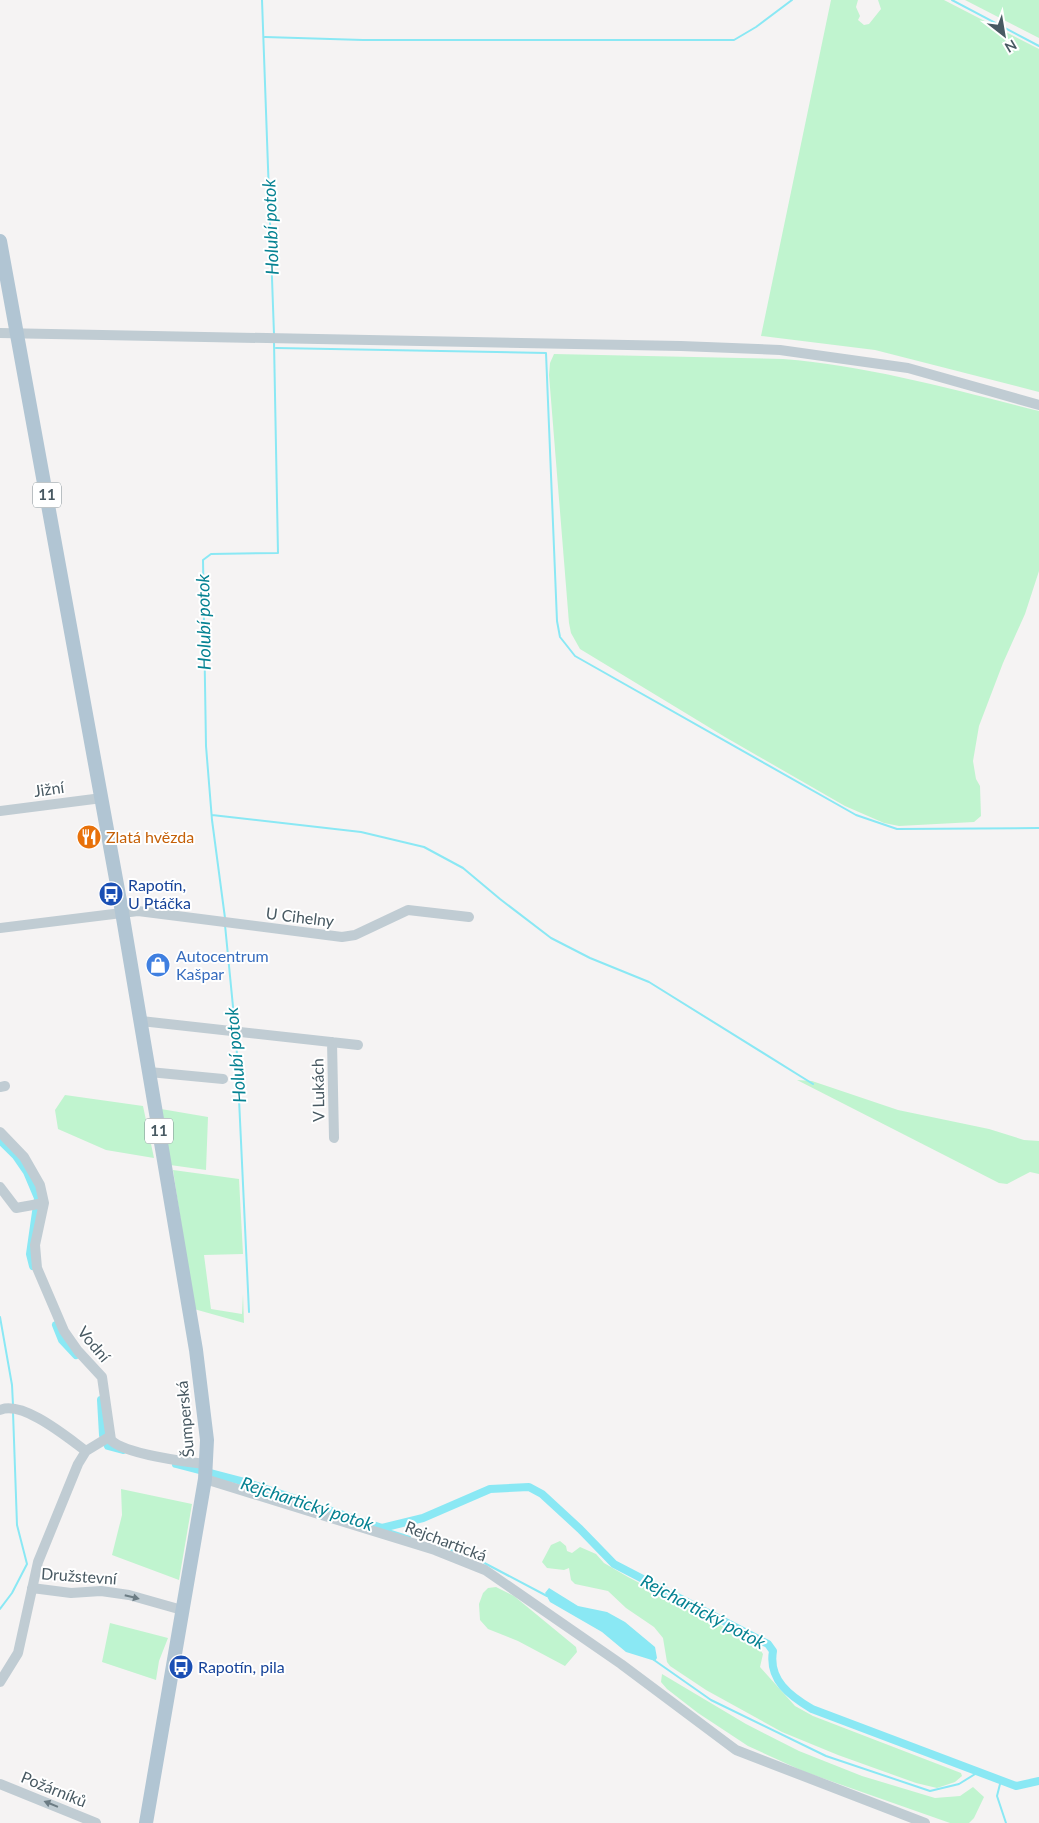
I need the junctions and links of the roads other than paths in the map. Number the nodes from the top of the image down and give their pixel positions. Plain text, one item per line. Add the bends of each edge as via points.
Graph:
1 (0, 241) edge
2 (0, 333) edge
3 (17, 333) junction
4 (1039, 405) edge
5 (102, 798) junction
6 (0, 811) edge
7 (122, 912) junction
8 (469, 917) dead end
9 (0, 928) edge
10 (141, 1021) junction
11 (332, 1042) junction
12 (358, 1045) dead end
13 (149, 1072) junction
14 (223, 1079) dead end
15 (0, 1132) edge
16 (334, 1138) dead end
17 (0, 1188) edge
18 (39, 1204) junction
19 (8, 1409) edge
20 (106, 1439) junction
21 (86, 1451) junction
22 (206, 1471) junction
23 (32, 1588) junction
24 (182, 1610) junction
25 (0, 1682) edge
26 (0, 1784) edge
27 (96, 1823) edge
28 (146, 1823) edge
29 (925, 1823) edge

1 - 3 main road, 11
2 - 3 street
3 - 4 street via 780,350 908,368
3 - 5 main road, 11
5 - 6 street, Jižní
5 - 7 main road, Šumperská / 11
7 - 8 street, U Cihelny via 138,911 342,937 355,935 408,910
7 - 9 street, U Cihelny
7 - 10 main road, Šumperská / 11
10 - 11 street, V Lukách
10 - 13 main road, Šumperská / 11
11 - 12 street, V Lukách
11 - 16 street, V Lukách
13 - 14 street
13 - 22 main road, Šumperská / 11 via 196,1350 206,1440
15 - 18 street, Vodní via 32,1170 40,1185
17 - 18 street via 16,1208
18 - 20 street, Vodní via 35,1245 37,1268 67,1336 102,1377 106,1392
19 - 21 street via 47,1422
20 - 21 street
20 - 22 street via 130,1450
21 - 23 street, Družstevní via 46,1542
22 - 24 main road, Šumperská / 11
22 - 29 street, Rejchartická via 485,1570 621,1664 736,1750
23 -> 24 street, Družstevní via 129,1595
23 - 25 street, Družstevní via 18,1653
24 - 28 main road, Šumperská / 11
27 -> 26 street, Požárníků

